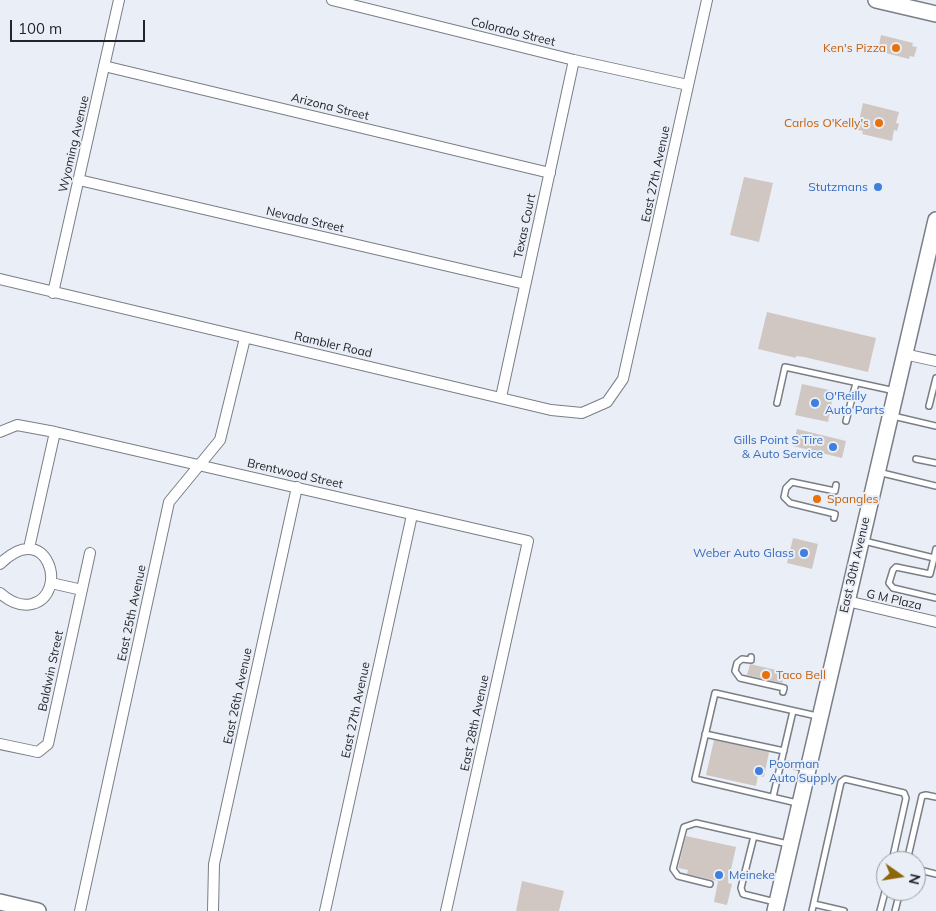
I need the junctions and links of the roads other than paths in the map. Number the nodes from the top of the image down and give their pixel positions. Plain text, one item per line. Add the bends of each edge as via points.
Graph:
1 (119, 0) edge
2 (332, 0) edge
3 (707, 0) edge
4 (877, 0) edge
5 (936, 14) edge
6 (574, 60) junction
7 (104, 66) junction
8 (688, 85) junction
9 (550, 173) junction
10 (79, 180) junction
11 (936, 220) edge
12 (0, 279) edge
13 (525, 284) junction
14 (53, 292) junction
15 (245, 338) junction
16 (630, 354) joint
17 (904, 354) junction
18 (936, 361) edge
19 (936, 378) edge
20 (856, 383) junction
21 (896, 391) junction
22 (502, 397) junction
23 (777, 403) dead end
24 (930, 406) dead end
25 (890, 416) junction
26 (846, 421) dead end
27 (936, 426) edge
28 (0, 432) edge
29 (55, 432) junction
30 (916, 459) dead end
31 (936, 463) edge
32 (201, 465) junction
33 (877, 472) junction
34 (836, 485) dead end
35 (936, 486) edge
36 (297, 487) junction
37 (412, 515) junction
38 (834, 518) dead end
39 (861, 540) junction
40 (528, 541) joint
41 (29, 548) junction
42 (936, 549) edge
43 (90, 553) dead end
44 (934, 558) junction
45 (0, 564) edge
46 (933, 575) edge
47 (51, 583) junction
48 (82, 590) junction
49 (0, 593) edge
50 (936, 598) edge
51 (847, 601) junction
52 (936, 622) edge
53 (751, 657) dead end
54 (783, 692) dead end
55 (792, 711) junction
56 (820, 717) junction
57 (705, 734) junction
58 (0, 744) edge
59 (784, 750) junction
60 (781, 763) junction
61 (808, 769) junction
62 (773, 797) junction
63 (936, 797) edge
64 (800, 803) junction
65 (754, 836) junction
66 (790, 845) junction
67 (894, 851) edge
68 (909, 851) edge
69 (710, 884) dead end
70 (0, 902) edge
71 (814, 904) junction
72 (776, 907) edge
73 (38, 911) edge
74 (80, 911) edge
75 (213, 911) edge
76 (325, 911) edge
77 (446, 911) edge
78 (812, 911) edge
79 (844, 911) edge

1 - 7 street, Wyoming Avenue
2 - 6 street, Colorado Street
3 - 8 street, East 27th Avenue
4 - 5 main road
6 - 8 street, Colorado Street
6 - 9 street, Texas Court
7 - 9 street, Arizona Street
7 - 10 street, Wyoming Avenue
8 - 16 street, East 27th Avenue
9 - 13 street, Texas Court
10 - 13 street, Nevada Street
10 - 14 street, Wyoming Avenue
11 - 17 main road, East 30th Avenue
12 - 14 street, Rambler Road
13 - 22 street, Texas Court
14 - 15 street, Rambler Road
15 - 22 street, Rambler Road
15 - 32 street, East 25th Avenue via 220,440
16 - 22 street, Rambler Road via 623,379 607,402 582,414
17 - 18 street
17 - 21 main road, East 30th Avenue
19 - 24 lane
20 - 21 lane
20 - 23 lane via 785,367
20 - 26 lane
21 - 25 main road, East 30th Avenue
25 - 27 lane
25 - 33 main road, East 30th Avenue
28 - 29 street, Brentwood Street via 17,425
29 - 32 street, Brentwood Street
29 - 41 street
30 - 31 lane
32 - 36 street, Brentwood Street
32 - 74 street, East 25th Avenue via 169,502
33 - 35 lane
33 - 39 main road, East 30th Avenue
34 - 38 lane via 835,491 792,482 784,497 790,503 835,514
36 - 37 street, Brentwood Street
36 - 75 street, East 26th Avenue via 214,864
37 - 40 street, Brentwood Street
37 - 76 street, East 27th Avenue
39 - 44 lane
39 - 51 main road, East 30th Avenue
40 - 77 street, East 28th Avenue
41 - 45 street via 10,554
41 - 47 street via 44,556 50,566
42 - 44 lane
43 - 48 street, Baldwin Street
44 - 46 lane
46 - 50 lane via 896,567 889,583 893,588
47 - 48 street
47 - 49 street via 49,592 39,602 27,605 9,601
48 - 58 street, Baldwin Street via 48,744 38,752
51 - 52 street, G M Plaza
51 - 56 main road, East 30th Avenue
53 - 54 lane via 751,660 742,659 737,663 736,671 740,678 784,688
55 - 56 lane
55 - 57 lane via 715,693
55 - 59 lane
56 - 61 main road, East 30th Avenue
57 - 59 lane
57 - 62 lane via 695,779
59 - 60 lane
60 - 61 lane
60 - 62 lane
61 - 64 main road, East 30th Avenue
62 - 64 lane
63 - 68 lane via 922,796
64 - 66 main road, East 30th Avenue
65 - 66 lane
65 - 69 lane via 696,823 684,827 673,869 678,876
65 - 72 lane via 741,888 743,894
66 - 72 main road, East 30th Avenue
67 - 71 lane via 906,798 904,793 845,779 841,782
70 - 73 main road
71 - 78 lane
71 - 79 lane

